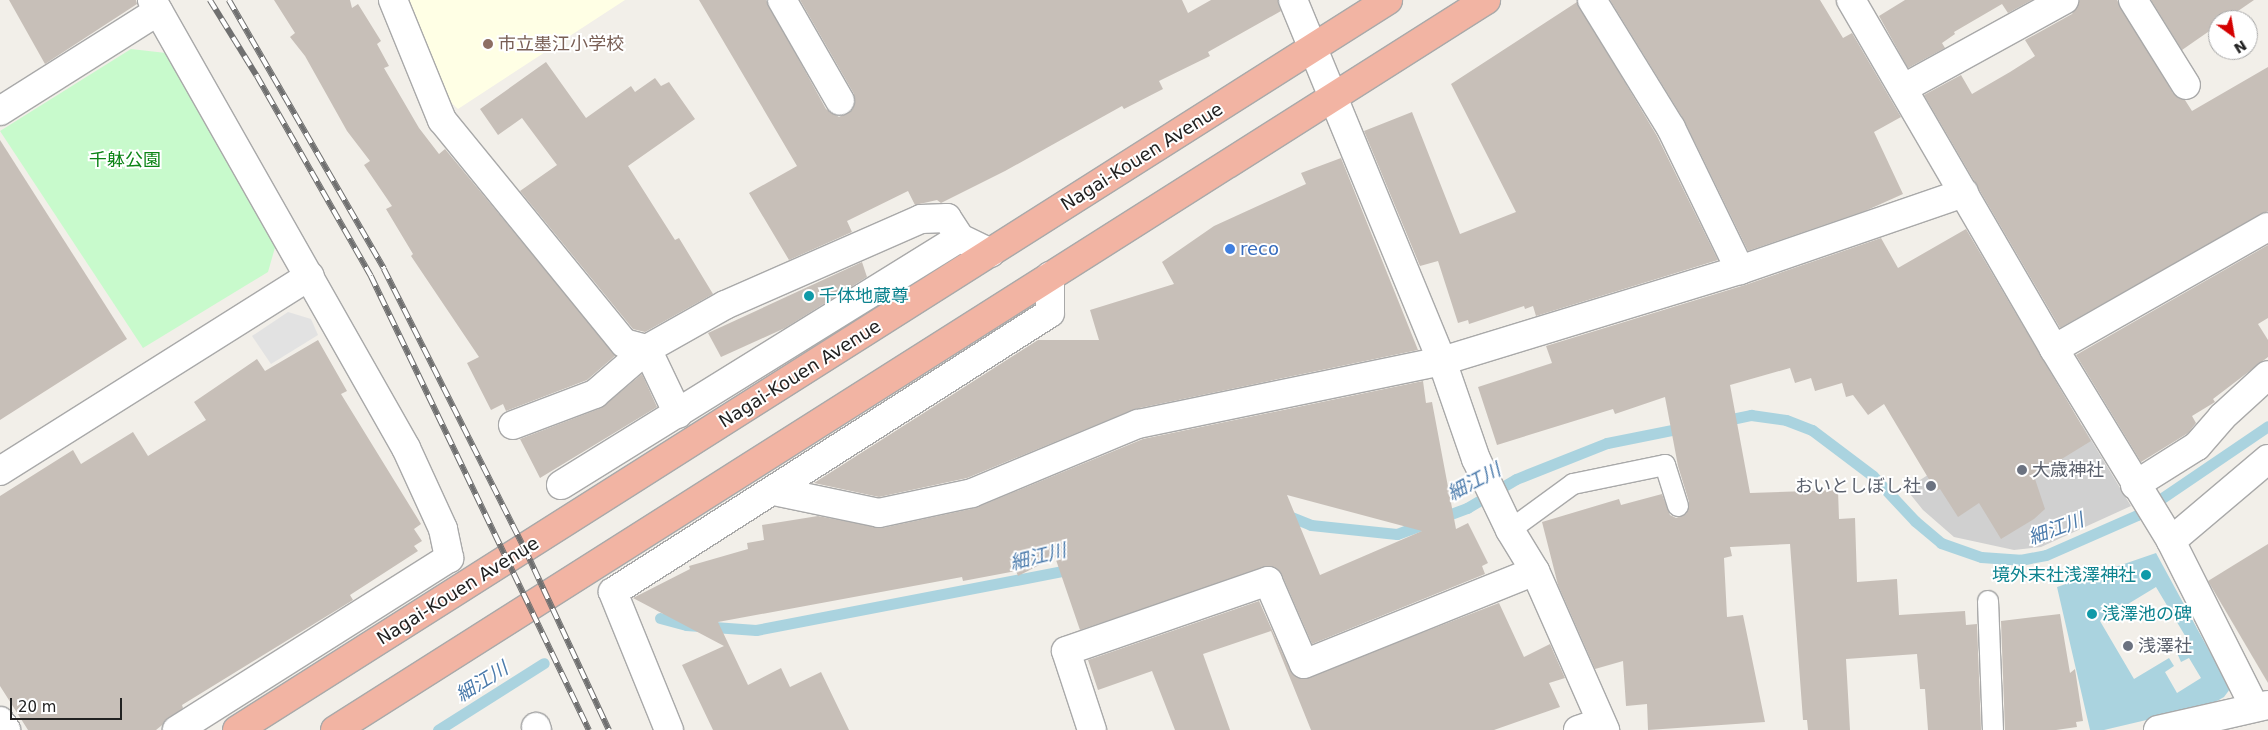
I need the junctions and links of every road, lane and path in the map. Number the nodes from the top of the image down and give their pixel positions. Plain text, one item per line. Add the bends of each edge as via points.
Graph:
1 (394, 0) edge
2 (782, 0) edge
3 (1293, 0) edge
4 (1388, 0) edge
5 (1486, 0) edge
6 (1592, 0) edge
7 (1851, 0) edge
8 (2064, 0) edge
9 (2133, 0) edge
10 (155, 5) edge
11 (1314, 48) junction
12 (2186, 84) dead end
13 (1904, 88) junction
14 (1334, 98) junction
15 (840, 101) dead end
16 (0, 112) edge
17 (1964, 193) junction
18 (2268, 227) edge
19 (960, 238) junction
20 (991, 253) junction
21 (1740, 270) junction
22 (310, 276) junction
23 (1050, 276) junction
24 (648, 349) junction
25 (2054, 349) junction
26 (1442, 361) junction
27 (2268, 375) edge
28 (678, 414) junction
29 (513, 425) dead end
30 (2268, 459) edge
31 (0, 471) edge
32 (561, 485) dead end
33 (2138, 488) junction
34 (774, 491) junction
35 (1678, 506) dead end
36 (1510, 530) junction
37 (2171, 541) junction
38 (1535, 571) junction
39 (1988, 601) dead end
40 (2261, 705) edge
41 (0, 721) edge
42 (1595, 727) edge
43 (2172, 728) edge
44 (6, 730) edge
45 (178, 730) edge
46 (237, 730) edge
47 (335, 730) edge
48 (670, 730) edge
49 (1092, 730) edge
50 (1993, 730) edge

1 - 24 street via 442,120 624,343
2 - 15 street
3 - 11 street
4 - 11 highway, Nagai-Kouen Avenue
5 - 14 highway
6 - 21 street via 1671,128
7 - 13 street
8 - 13 street
9 - 12 street
10 - 16 street
10 - 22 street
11 - 14 street
11 - 20 highway, Nagai-Kouen Avenue
13 - 17 street
14 - 23 highway
14 - 26 street
17 - 21 street
17 - 25 street
18 - 25 street
19 - 20 street
19 - 24 street via 947,218 922,219 725,306
19 - 28 street
20 - 46 highway, Nagai-Kouen Avenue
21 - 26 street
22 - 31 street
22 - 45 street via 406,448 443,530 449,558
23 - 34 street via 1050,313
23 - 47 highway
24 - 28 street
24 - 29 street via 595,394
25 - 33 street
26 - 34 street via 1138,424 972,493 879,514
26 - 36 street via 1476,460
27 - 33 street via 2196,446
28 - 32 street
30 - 37 street
33 - 37 street
34 - 48 street via 614,592
35 - 36 lane via 1665,465 1574,484
36 - 38 street
37 - 40 street
38 - 42 street
38 - 49 street via 1304,664 1268,581 1066,650
39 - 50 lane
40 - 43 street
41 - 44 street

